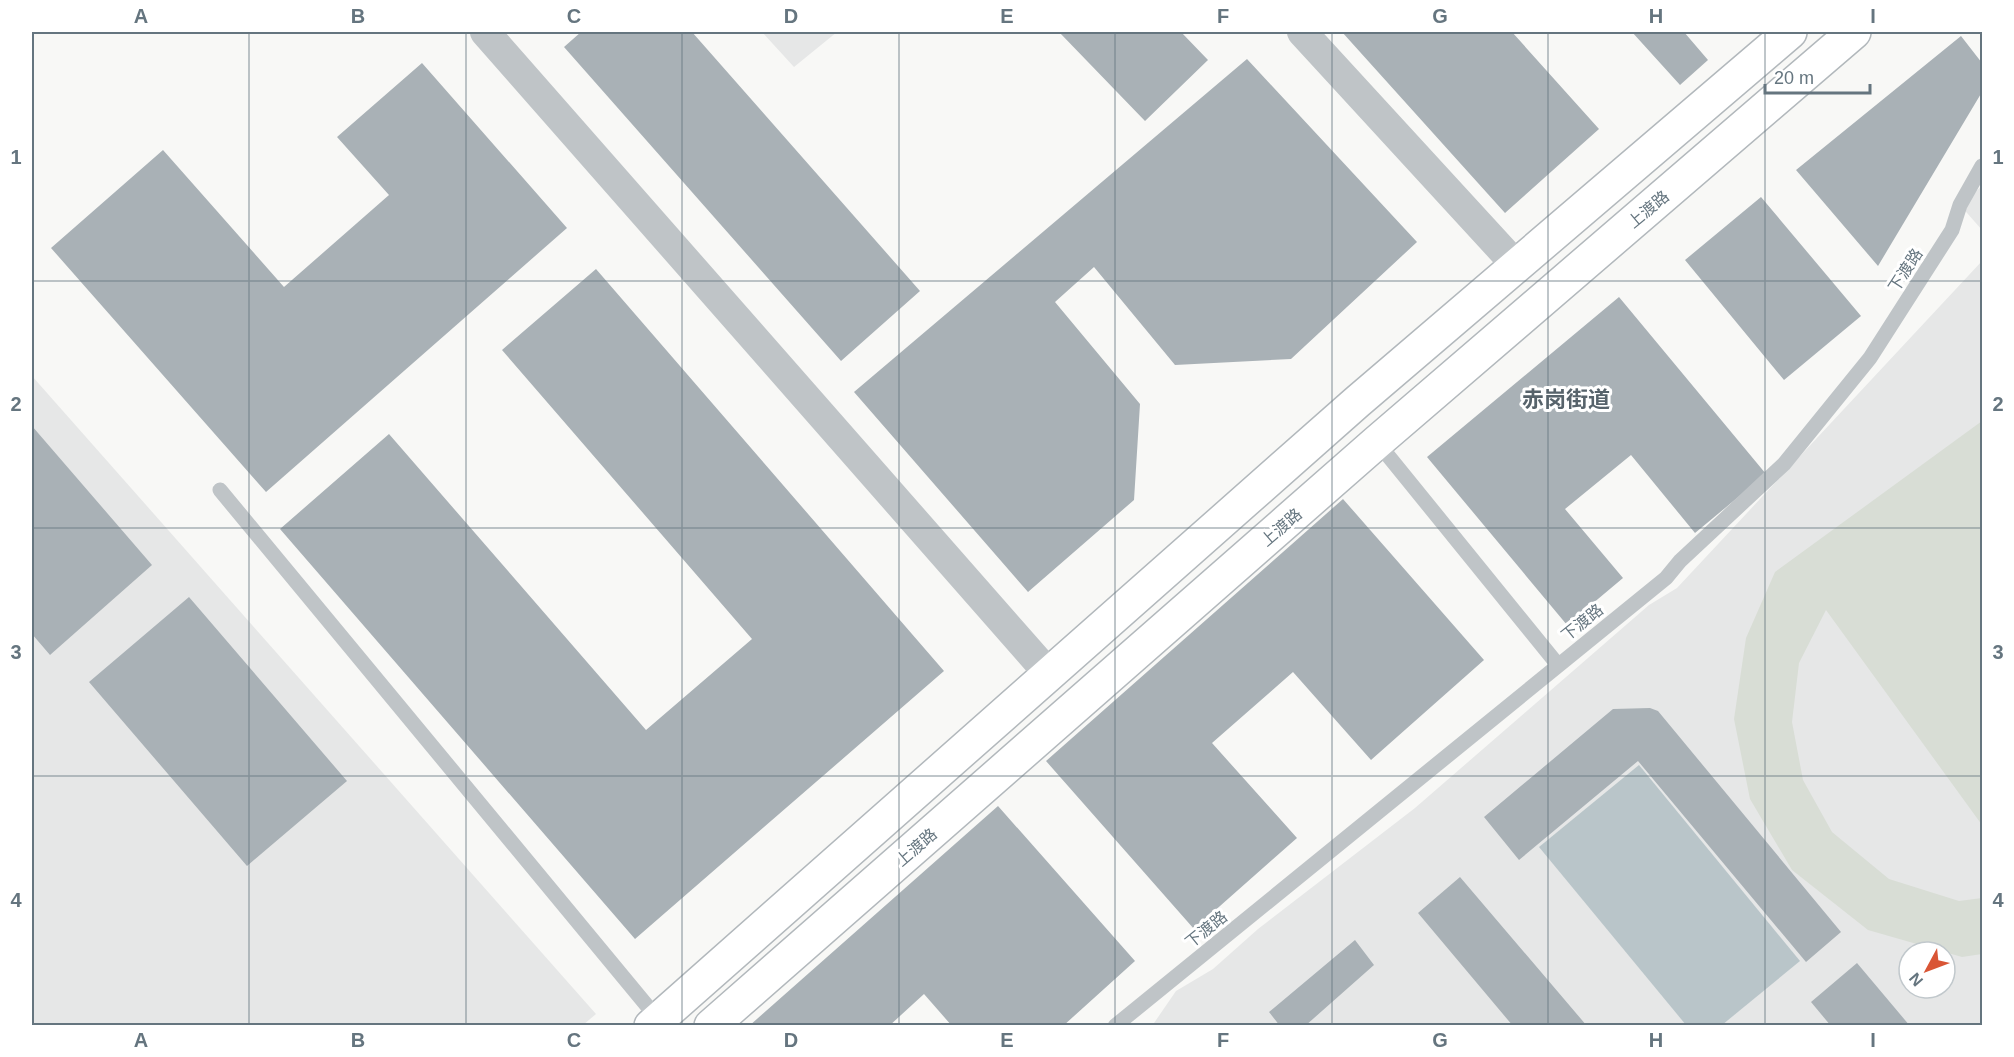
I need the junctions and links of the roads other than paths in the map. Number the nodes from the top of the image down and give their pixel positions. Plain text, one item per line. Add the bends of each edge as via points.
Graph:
1 (485, 32) edge
2 (1302, 32) edge
3 (1790, 32) edge
4 (1854, 32) edge
5 (1983, 165) edge
6 (1516, 265) junction
7 (1377, 442) junction
8 (220, 490) dead end
9 (1558, 665) junction
10 (1049, 674) junction
11 (654, 1022) edge
12 (711, 1026) edge
13 (1115, 1026) edge

1 - 10 street
2 - 6 street
3 - 6 main road
4 - 7 main road, 上渡路
5 - 9 lane, 下渡路 via 1960,205 1952,230 1870,358 1784,464 1666,578
6 - 10 main road
7 - 9 lane
7 - 12 main road, 上渡路
8 - 11 lane
9 - 13 lane, 下渡路
10 - 11 main road

